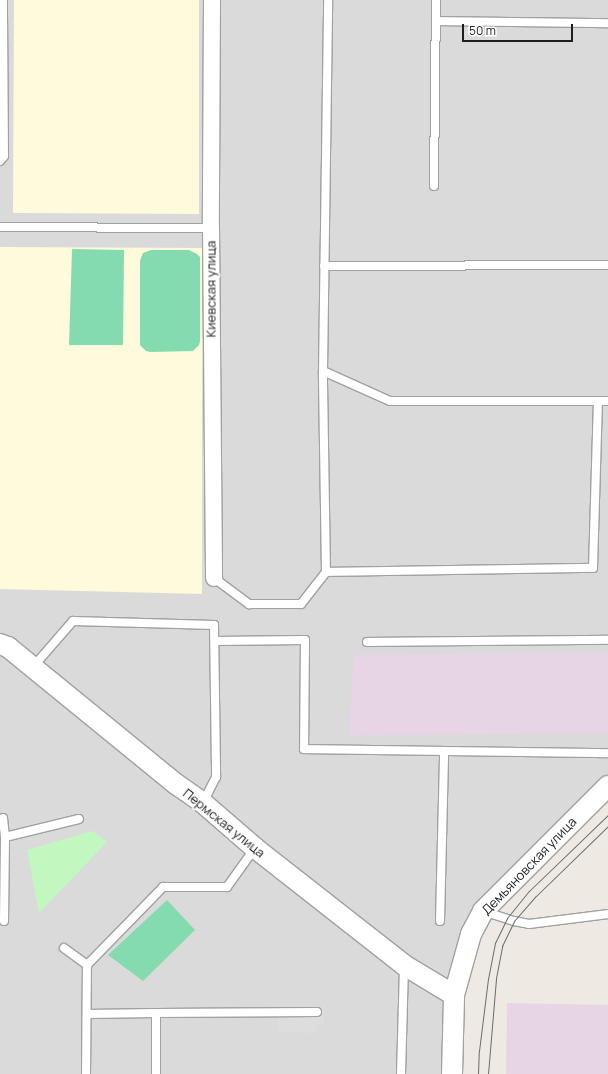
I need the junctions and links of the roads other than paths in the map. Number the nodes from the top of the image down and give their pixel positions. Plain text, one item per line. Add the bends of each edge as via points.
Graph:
1 (3, 0) edge
2 (212, 0) edge
3 (328, 0) edge
4 (436, 0) edge
5 (436, 21) junction
6 (608, 23) edge
7 (0, 161) edge
8 (434, 186) dead end
9 (0, 227) edge
10 (211, 228) junction
11 (608, 265) edge
12 (324, 266) junction
13 (324, 371) junction
14 (598, 401) junction
15 (608, 401) edge
16 (326, 572) junction
17 (214, 578) joint
18 (608, 640) edge
19 (214, 641) junction
20 (367, 642) dead end
21 (0, 644) edge
22 (32, 668) junction
23 (444, 752) junction
24 (608, 753) edge
25 (608, 786) edge
26 (202, 803) junction
27 (3, 818) dead end
28 (79, 819) dead end
29 (5, 837) junction
30 (255, 848) junction
31 (483, 911) junction
32 (608, 914) edge
33 (4, 921) dead end
34 (440, 922) dead end
35 (64, 948) dead end
36 (87, 965) junction
37 (404, 965) junction
38 (454, 995) junction
39 (317, 1012) dead end
40 (156, 1013) junction
41 (86, 1014) junction
42 (86, 1074) edge
43 (156, 1074) edge
44 (401, 1074) edge
45 (452, 1074) edge

1 - 7 lane via 4,156
2 - 10 street, Киевская улица
3 - 12 lane
4 - 5 lane
5 - 6 lane
5 - 8 lane
9 - 10 lane
10 - 17 street, Киевская улица
11 - 12 lane
12 - 13 lane
13 - 14 lane via 390,401
13 - 16 lane
14 - 15 lane
14 - 16 lane via 593,568
16 - 17 lane via 301,604 249,604
18 - 20 lane
19 - 22 lane via 214,625 73,620
19 - 23 lane via 305,640 304,749
19 - 26 lane via 216,777
21 - 22 street, Пермская улица via 8,647
22 - 26 street, Пермская улица
23 - 24 lane
23 - 34 lane
25 - 31 street, Демьяновская улица
26 - 30 street, Пермская улица
27 - 29 lane
28 - 29 lane
29 - 33 lane
30 - 36 lane via 226,887 163,887
30 - 37 street, Пермская улица
31 - 32 lane via 529,924
31 - 38 street, Демьяновская улица via 471,934
35 - 36 lane
36 - 41 lane
37 - 38 street, Пермская улица
37 - 44 lane
38 - 45 street, Демьяновская улица
39 - 40 lane
40 - 41 lane
40 - 43 lane
41 - 42 lane

